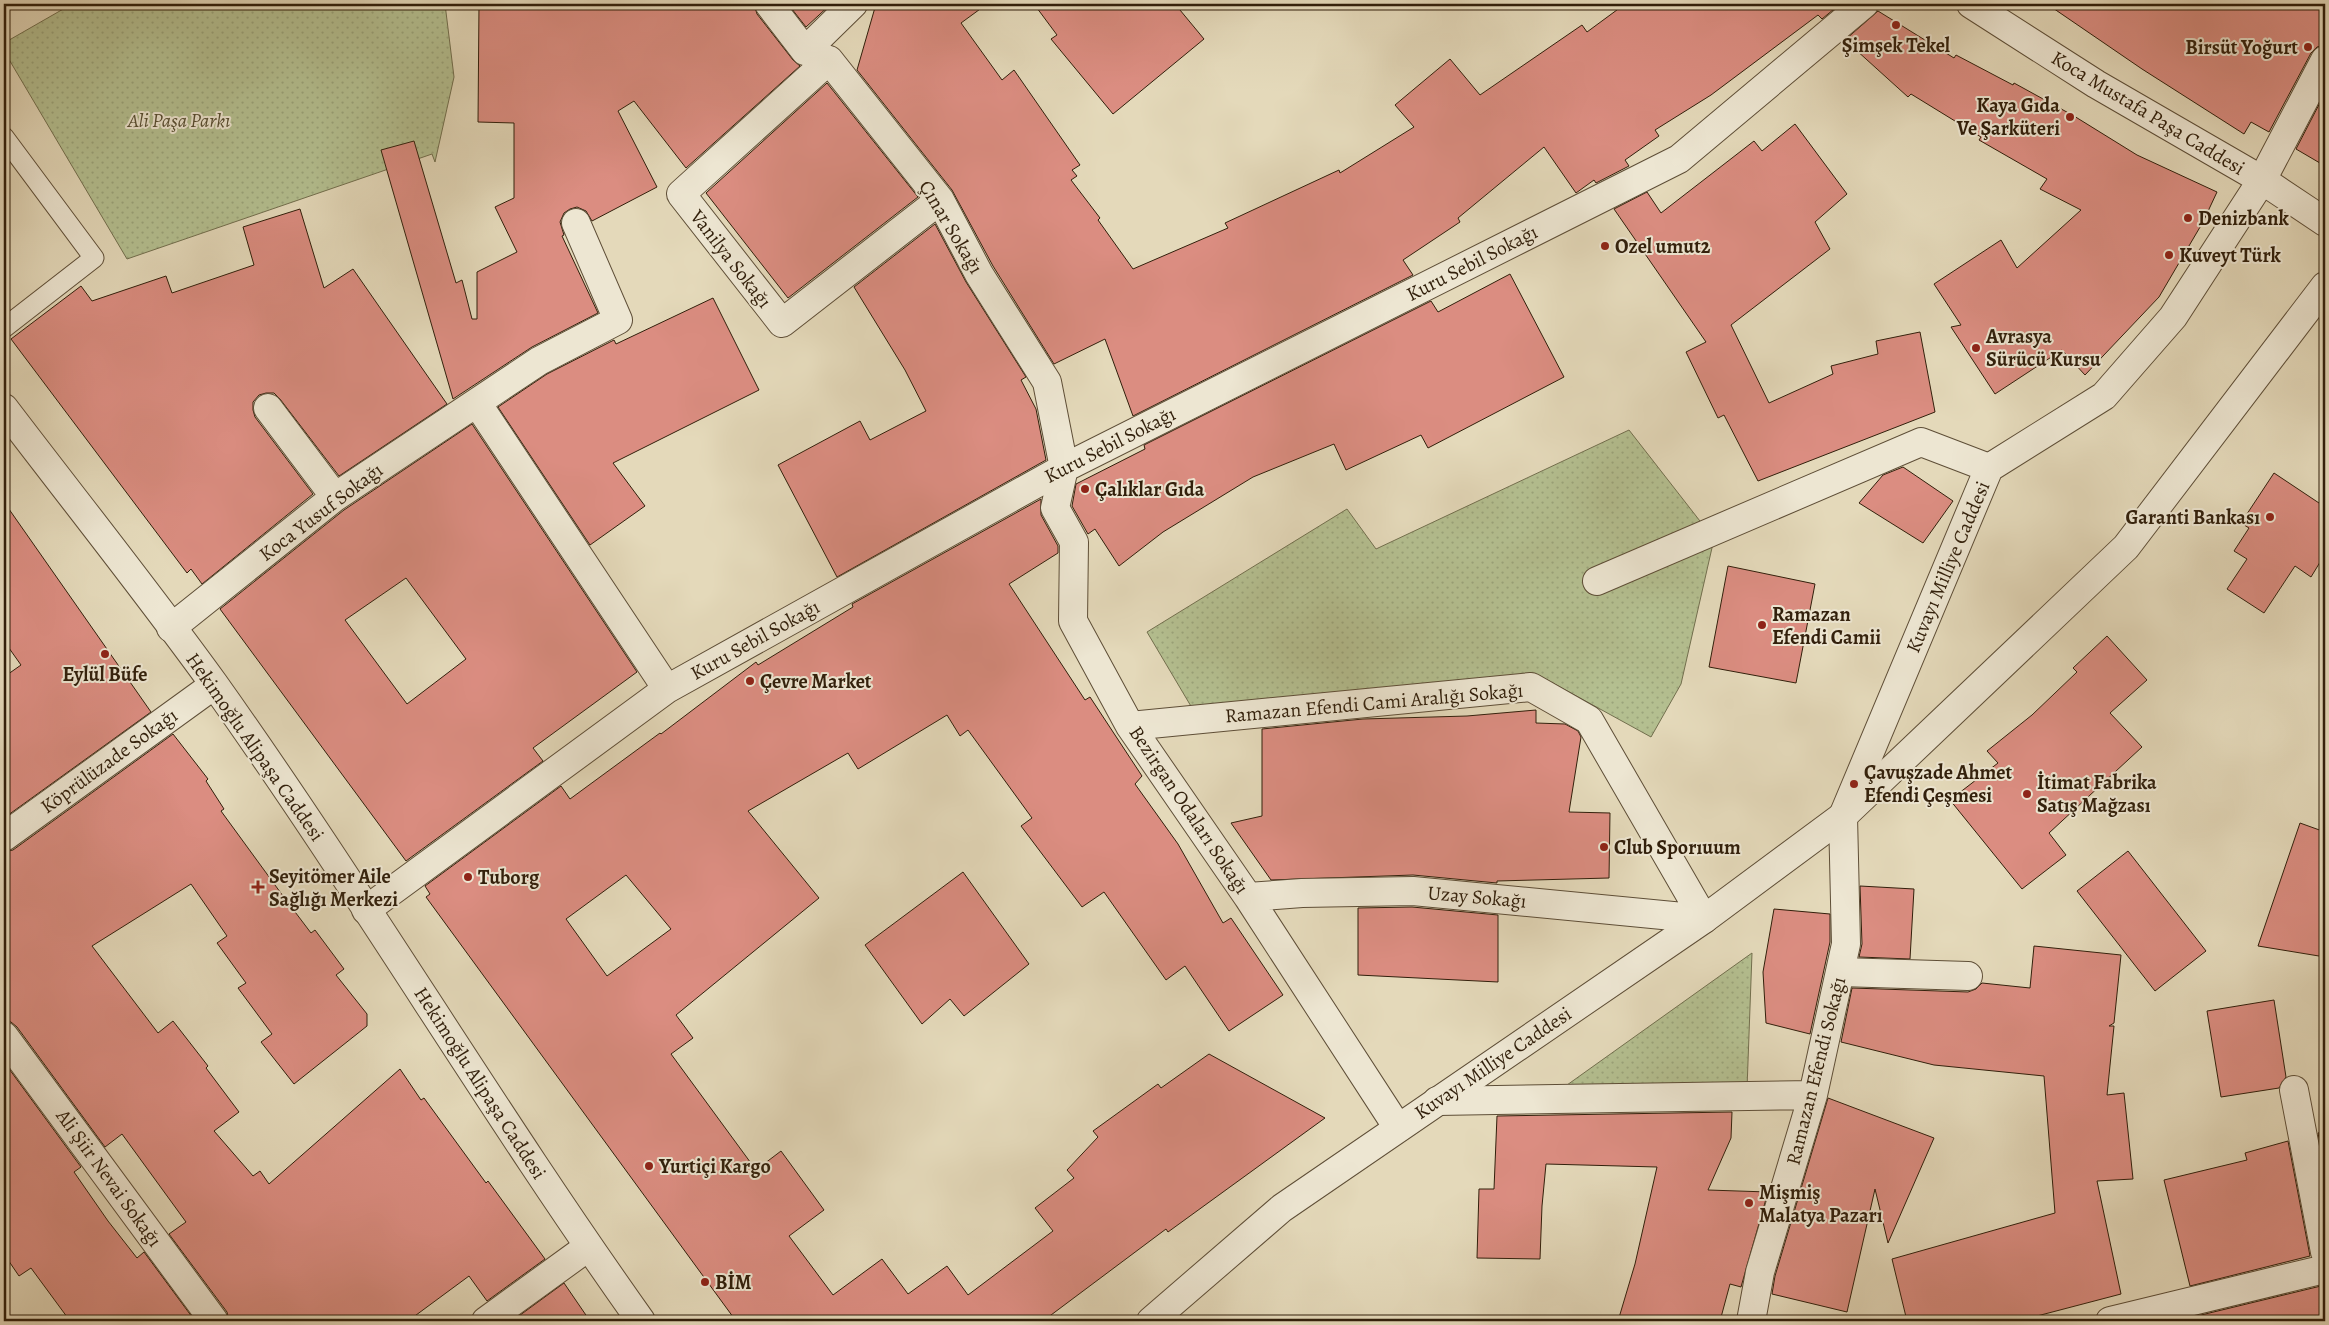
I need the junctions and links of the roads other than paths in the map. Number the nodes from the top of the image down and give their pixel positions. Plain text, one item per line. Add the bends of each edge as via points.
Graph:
1 (769, 4) edge
2 (853, 4) edge
3 (1864, 4) edge
4 (1971, 4) edge
5 (817, 55) junction
6 (2325, 60) edge
7 (4, 137) edge
8 (2262, 180) junction
9 (940, 200) junction
10 (2325, 222) edge
11 (576, 223) dead end
12 (2325, 286) edge
13 (4, 328) edge
14 (477, 403) junction
15 (4, 408) edge
16 (268, 408) dead end
17 (1064, 468) junction
18 (1989, 468) junction
19 (335, 497) junction
20 (1597, 582) dead end
21 (171, 628) junction
22 (214, 684) junction
23 (667, 689) junction
24 (1130, 726) junction
25 (1843, 816) junction
26 (4, 837) edge
27 (1248, 897) junction
28 (366, 910) junction
29 (1704, 919) junction
30 (1841, 972) junction
31 (1968, 976) dead end
32 (4, 1036) edge
33 (2294, 1090) dead end
34 (1813, 1096) junction
35 (1437, 1101) junction
36 (1398, 1128) junction
37 (588, 1247) junction
38 (2325, 1252) edge
39 (2325, 1269) edge
40 (214, 1321) edge
41 (486, 1321) edge
42 (641, 1321) edge
43 (1151, 1321) edge
44 (1751, 1321) edge
45 (2110, 1321) edge

1 - 5 street, Çınar Sokağı
2 - 5 street
3 - 17 street, Kuru Sebil Sokağı via 1679,159
4 - 8 street, Koca Mustafa Paşa Caddesi via 2096,84
5 - 9 street, Çınar Sokağı
5 - 9 street, Vanilya Sokağı via 680,194 782,323
6 - 8 street, Kuvayı Milliye Caddesi
7 - 13 lane via 94,258
8 - 10 street, Koca Mustafa Paşa Caddesi
8 - 18 street, Kuvayı Milliye Caddesi via 2173,317 2104,396
9 - 17 street, Çınar Sokağı via 979,274 1048,382
11 - 14 street, Koca Yusuf Sokağı via 618,320 539,361
12 - 25 street, Kuvayı Milliye Caddesi via 2126,546
14 - 19 street, Koca Yusuf Sokağı
14 - 23 street
15 - 21 street, Hekimoğlu Alipaşa Caddesi
16 - 19 street
17 - 23 street, Kuru Sebil Sokağı
17 - 24 street, Bezirgan Odaları Sokağı via 1055,508 1074,542 1073,621
18 - 20 street via 1921,442
18 - 25 street, Kuvayı Milliye Caddesi
19 - 21 street, Koca Yusuf Sokağı
21 - 22 street, Hekimoğlu Alipaşa Caddesi
22 - 26 street, Köprülüzade Sokağı
22 - 28 street, Hekimoğlu Alipaşa Caddesi
23 - 28 street, Kuru Sebil Sokağı
24 - 27 street, Bezirgan Odaları Sokağı
24 - 29 street, Ramazan Efendi Cami Aralığı Sokağı via 1531,687 1589,720
25 - 29 street, Kuvayı Milliye Caddesi
25 - 30 street, Ramazan Efendi Sokağı via 1846,944
27 - 29 street, Uzay Sokağı via 1414,891
27 - 36 street, Bezirgan Odaları Sokağı
28 - 37 street, Hekimoğlu Alipaşa Caddesi
29 - 35 street, Kuvayı Milliye Caddesi
30 - 31 street
30 - 34 street, Ramazan Efendi Sokağı
32 - 40 street, Ali Şiir Nevai Sokağı
33 - 38 street
34 - 35 street
34 - 44 street, Ramazan Efendi Sokağı via 1760,1272
35 - 36 street, Kuvayı Milliye Caddesi
36 - 43 street, Kuvayı Milliye Caddesi via 1282,1208
37 - 41 street
37 - 42 street, Hekimoğlu Alipaşa Caddesi
39 - 45 street

